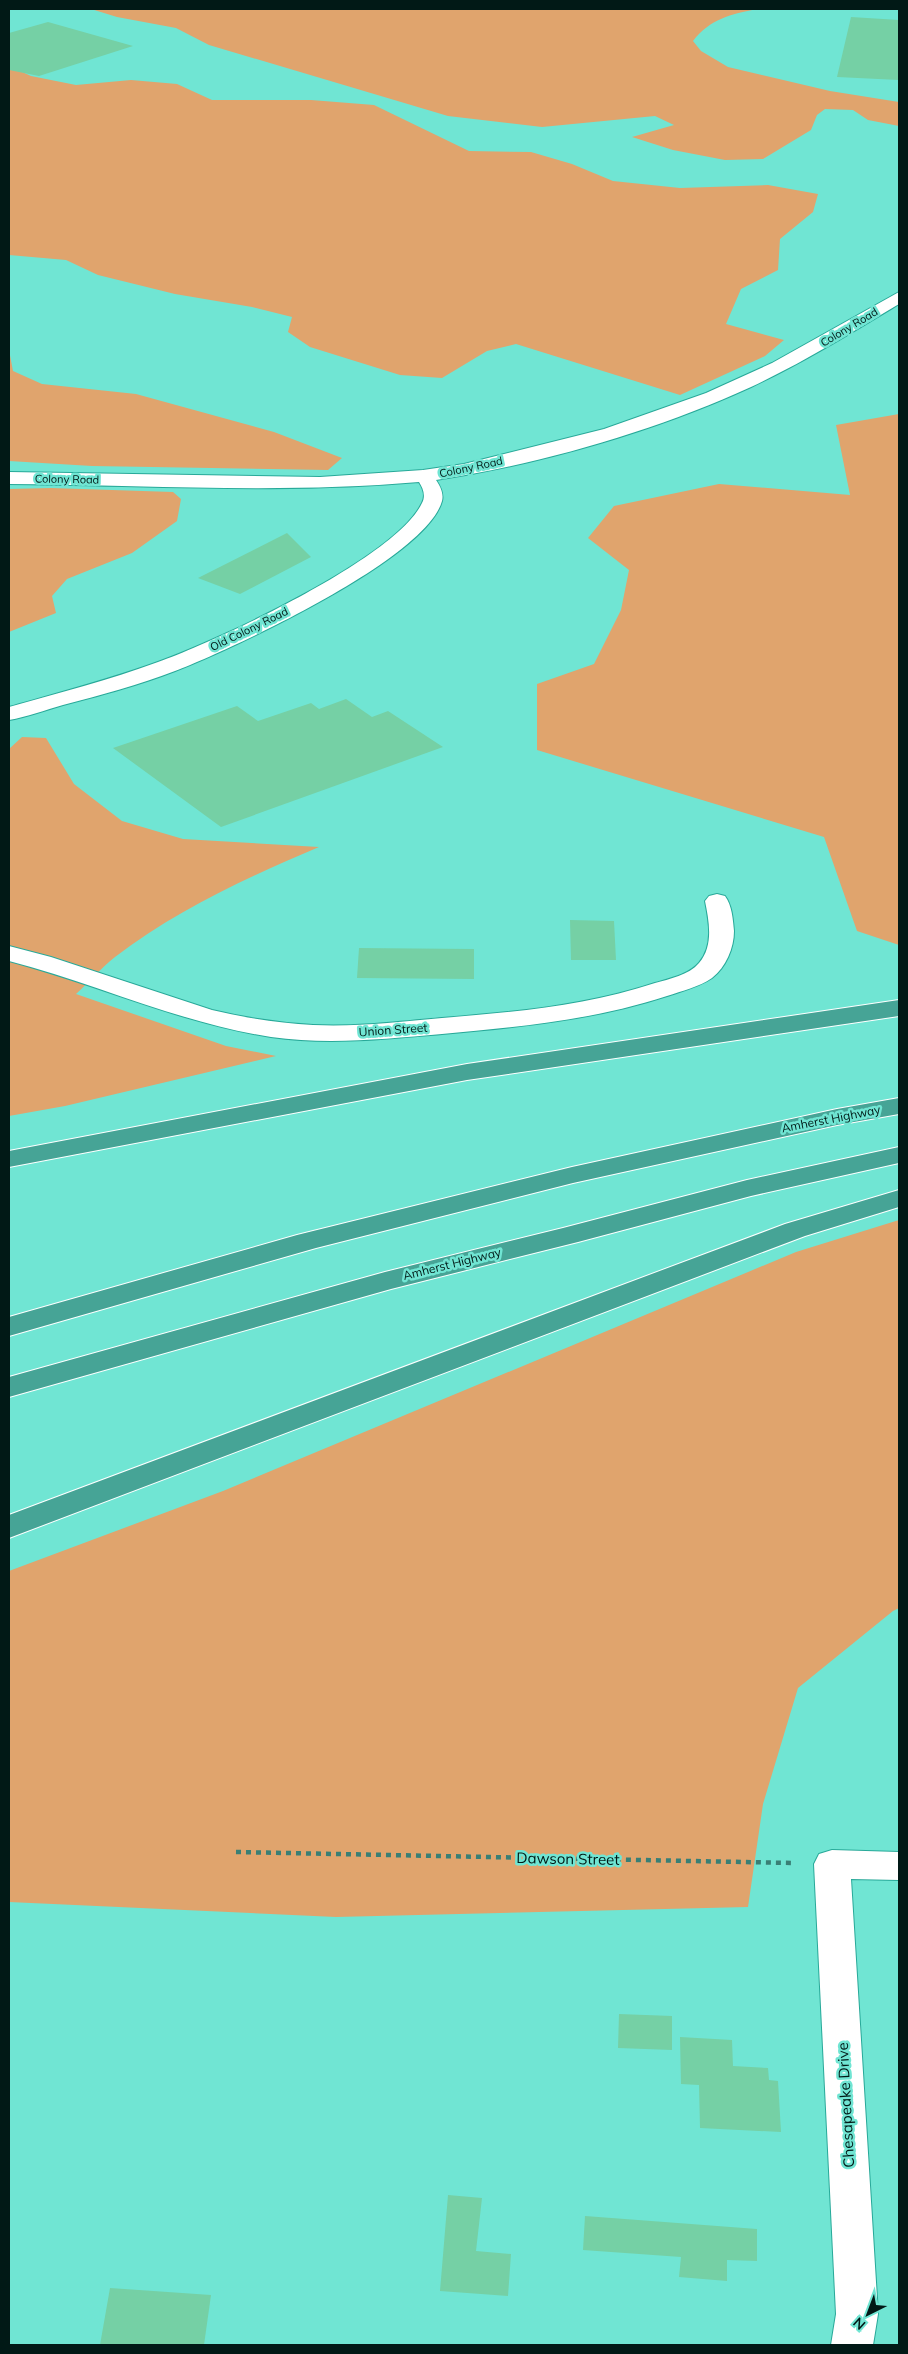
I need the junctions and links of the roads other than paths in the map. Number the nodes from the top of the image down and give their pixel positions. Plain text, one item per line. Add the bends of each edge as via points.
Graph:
1 (899, 297) edge
2 (424, 476) junction
3 (9, 478) edge
4 (9, 714) edge
5 (717, 901) dead end
6 (9, 953) edge
7 (899, 1008) edge
8 (899, 1106) edge
9 (899, 1155) edge
10 (9, 1159) edge
11 (899, 1198) edge
12 (9, 1327) edge
13 (9, 1387) edge
14 (9, 1527) edge
15 (899, 1866) edge
16 (852, 2345) edge

1 - 2 street, Colony Road via 776,368 664,415 556,449
2 - 3 street, Colony Road via 281,483
2 - 4 street, Old Colony Road via 433,489 432,503 421,522 380,557 305,601 224,643 170,666
5 - 6 street, Union Street via 723,928 718,951 710,967 694,978 589,1010 368,1033 272,1030 221,1020
7 - 10 highway via 467,1072
8 - 12 highway, Amherst Highway via 572,1175 307,1241
9 - 13 highway, Amherst Highway via 747,1188 385,1281
11 - 14 highway via 795,1230
15 - 16 street, Chesapeake Drive via 832,1864 857,2314

